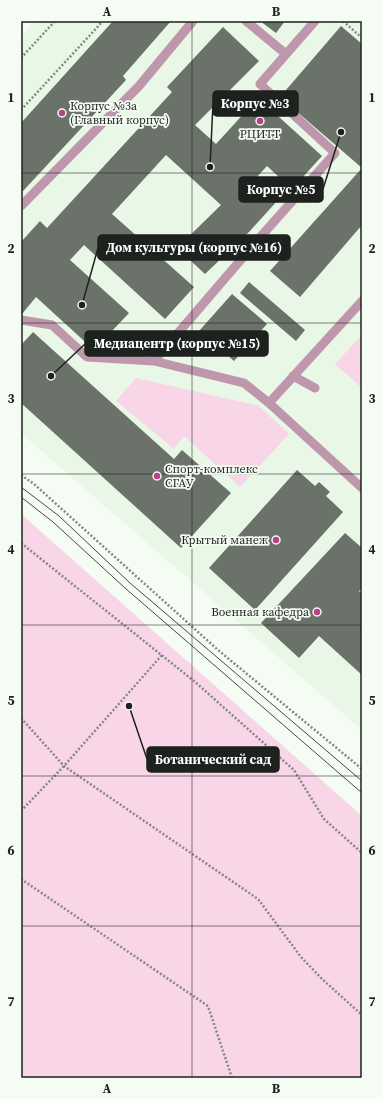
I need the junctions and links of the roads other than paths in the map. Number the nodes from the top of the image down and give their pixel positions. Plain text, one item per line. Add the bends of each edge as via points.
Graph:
1 (192, 21) edge
2 (246, 21) edge
3 (314, 21) edge
4 (286, 54) junction
5 (21, 206) edge
6 (362, 301) edge
7 (21, 320) edge
8 (154, 361) junction
9 (293, 376) junction
10 (315, 388) dead end
11 (269, 403) junction
12 (362, 488) edge

1 - 5 lane via 139,86
2 - 4 lane
3 - 4 lane
4 - 8 lane via 260,84 335,153
6 - 9 lane
7 - 8 lane via 52,325 88,357
8 - 11 lane via 244,383
9 - 10 lane
9 - 11 lane
11 - 12 lane

